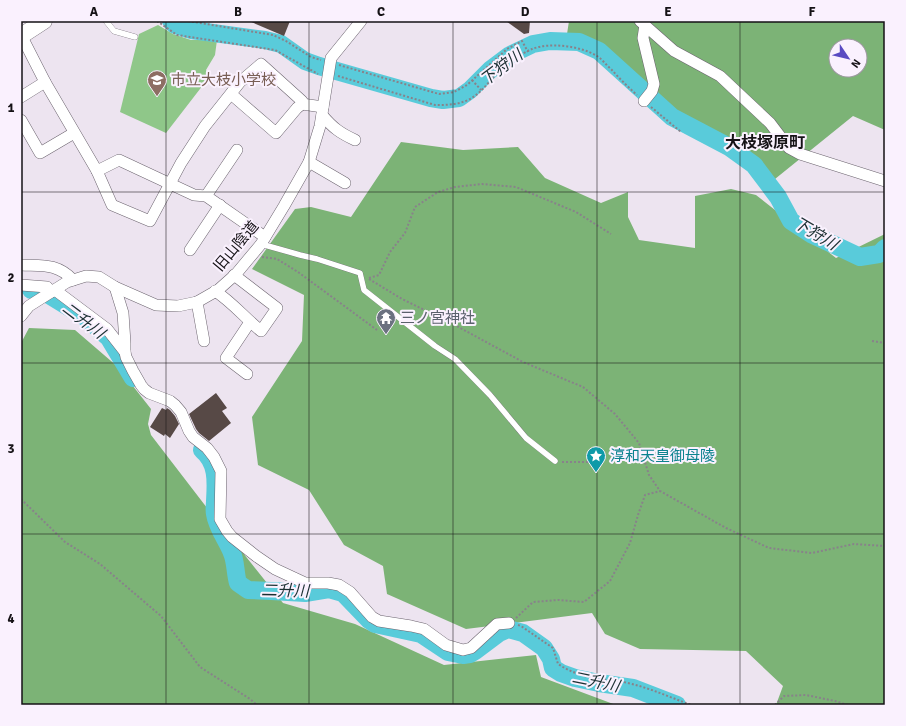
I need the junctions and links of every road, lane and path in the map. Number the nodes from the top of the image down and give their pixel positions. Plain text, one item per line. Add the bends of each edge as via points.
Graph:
1 (44, 21) edge
2 (106, 21) edge
3 (157, 21) edge
4 (188, 21) edge
5 (361, 21) edge
6 (642, 23) edge
7 (21, 35) edge
8 (135, 37) dead end
9 (528, 51) junction
10 (330, 69) junction
11 (472, 81) junction
12 (45, 82) junction
13 (481, 90) junction
14 (231, 94) junction
15 (21, 97) edge
16 (645, 101) junction
17 (302, 104) junction
18 (323, 111) junction
19 (21, 120) edge
20 (681, 132) dead end
21 (74, 133) junction
22 (355, 140) dead end
23 (237, 150) dead end
24 (308, 162) junction
25 (97, 171) junction
26 (885, 181) edge
27 (170, 184) junction
28 (345, 184) dead end
29 (206, 196) junction
30 (220, 205) junction
31 (611, 234) dead end
32 (263, 240) junction
33 (190, 250) dead end
34 (251, 256) junction
35 (21, 265) edge
36 (360, 273) junction
37 (234, 275) junction
38 (368, 278) junction
39 (73, 280) junction
40 (21, 285) edge
41 (115, 288) junction
42 (53, 291) junction
43 (215, 291) junction
44 (197, 302) junction
45 (21, 316) edge
46 (250, 322) junction
47 (377, 330) dead end
48 (204, 341) dead end
49 (872, 341) dead end
50 (885, 343) edge
51 (125, 352) junction
52 (247, 374) dead end
53 (555, 461) joint
54 (590, 462) dead end
55 (660, 491) junction
56 (21, 499) edge
57 (885, 546) edge
58 (509, 623) junction
59 (257, 705) edge
60 (691, 705) edge
61 (775, 705) edge
62 (848, 705) edge

1 - 7 main road
2 - 8 lane via 114,31
3 - 10 path via 177,35 275,50 319,74
4 - 10 path via 273,35
5 - 10 street, 旧山陰道 via 331,58
6 - 16 street via 654,84
6 - 26 street via 674,51 720,76 770,123 789,148 800,154
7 - 12 street
9 - 11 path via 522,41 507,49
9 - 13 path via 500,71
9 - 16 path via 552,45 588,51 599,57
10 - 11 path via 439,94 454,92
10 - 13 path via 334,75 435,105 451,105 466,101
10 - 18 street, 旧山陰道
11 - 13 path
12 - 15 street
12 - 21 street
14 - 17 street via 276,133
14 - 17 street via 240,82 261,64 302,101
14 - 27 street via 205,126
16 - 20 path
17 - 18 street
18 - 22 street via 331,126
18 - 24 street, 旧山陰道
19 - 21 street via 40,152
21 - 25 street
23 - 29 street
24 - 28 street
24 - 32 street, 旧山陰道
25 - 27 street via 119,160
25 - 27 street via 112,205 150,221
27 - 29 street via 194,195
29 - 30 street
30 - 32 street
30 - 33 street
31 - 38 path via 576,212 516,187 482,184 455,187 438,192 415,207 405,233 390,252 379,275
32 - 34 street, 旧山陰道
32 - 36 lane via 300,255
34 - 37 street, 旧山陰道
34 - 47 path via 277,259
35 - 39 street via 57,268
36 - 38 path
36 - 53 lane via 364,290 455,359 526,438
37 - 43 street, 旧山陰道
37 - 46 street via 277,308 261,331
38 - 55 path via 402,299 523,362 583,387 615,414 639,443 649,475
39 - 41 street, 旧山陰道 via 86,276 99,277
39 - 42 street, 旧山陰道
40 - 42 street via 47,287
41 - 44 street, 旧山陰道 via 156,305 178,306
41 - 51 street via 123,313
42 - 45 street, 旧山陰道 via 29,306
42 - 51 street via 108,329
43 - 44 street, 旧山陰道
43 - 46 street
44 - 48 street
46 - 52 street via 226,358
49 - 50 path
51 - 58 street via 144,389 175,406 181,412 193,437 214,457 221,471 220,519 232,537 256,556 305,584 339,585 350,592 372,617 379,621 424,629 446,645 463,650 471,648 497,624
53 - 54 path
55 - 57 path via 726,528 769,548 812,553 854,544
55 - 58 path via 645,494 630,543 610,581 584,602 533,602
56 - 59 path via 66,542 100,564 162,616 200,667
58 - 60 path via 521,626 553,648 558,664 569,671 597,679 633,684
61 - 62 path via 784,696 806,695

